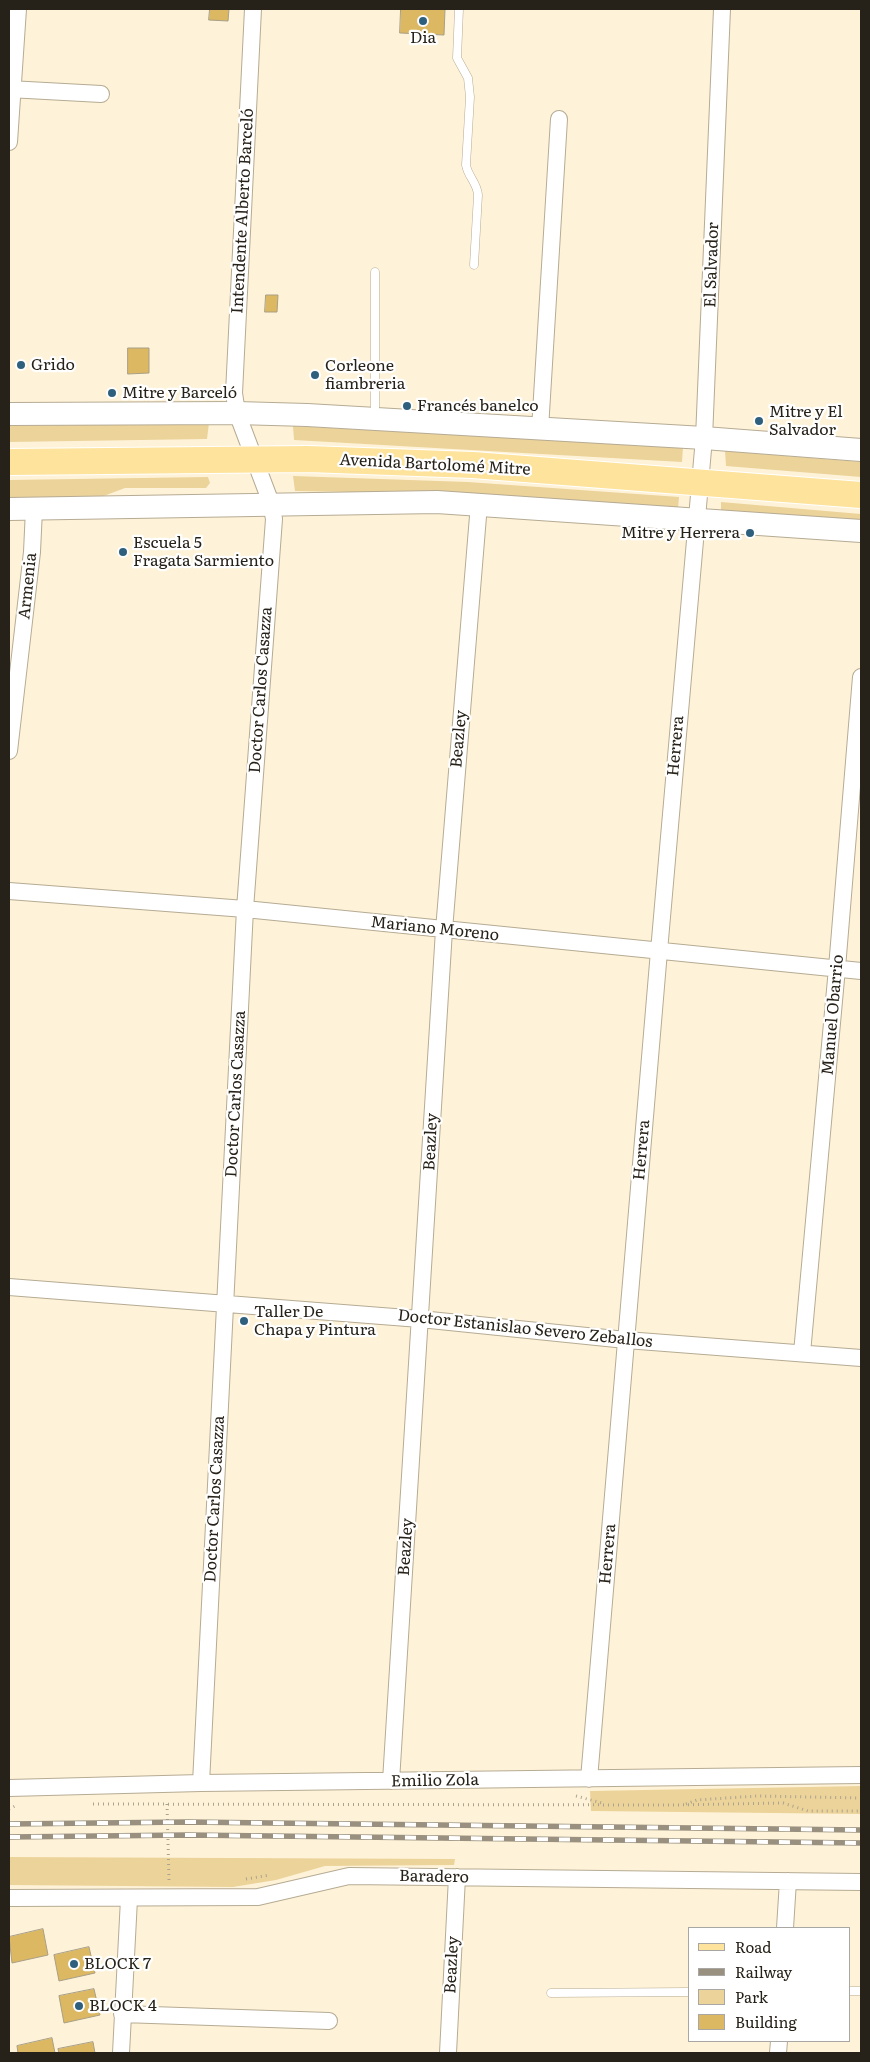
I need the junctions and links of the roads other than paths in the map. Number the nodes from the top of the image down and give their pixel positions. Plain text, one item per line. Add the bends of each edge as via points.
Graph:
1 (18, 9) edge
2 (253, 9) edge
3 (459, 9) edge
4 (722, 9) edge
5 (10, 89) edge
6 (101, 94) dead end
7 (559, 119) dead end
8 (9, 142) edge
9 (474, 266) dead end
10 (375, 272) dead end
11 (237, 413) junction
12 (9, 414) edge
13 (374, 418) junction
14 (540, 429) junction
15 (704, 438) junction
16 (861, 450) edge
17 (254, 459) junction
18 (9, 462) edge
19 (700, 481) junction
20 (861, 495) edge
21 (271, 504) junction
22 (479, 504) junction
23 (9, 509) edge
24 (34, 509) junction
25 (696, 521) junction
26 (861, 530) edge
27 (861, 677) edge
28 (9, 752) edge
29 (9, 891) edge
30 (245, 909) junction
31 (444, 930) junction
32 (659, 951) junction
33 (837, 968) junction
34 (861, 971) edge
35 (9, 1287) edge
36 (226, 1303) junction
37 (420, 1319) junction
38 (626, 1340) junction
39 (802, 1353) junction
40 (861, 1358) edge
41 (861, 1775) edge
42 (589, 1779) junction
43 (391, 1781) junction
44 (201, 1783) junction
45 (9, 1788) edge
46 (456, 1877) junction
47 (788, 1881) junction
48 (861, 1882) edge
49 (9, 1898) edge
50 (129, 1899) junction
51 (785, 1927) edge
52 (688, 1992) edge
53 (551, 1993) dead end
54 (122, 2014) junction
55 (329, 2021) dead end
56 (121, 2053) edge
57 (448, 2053) edge

1 - 5 street
2 - 11 street, Intendente Alberto Barceló via 234,393
3 - 9 lane via 456,58 468,78 470,97 466,165 477,185 478,195
4 - 15 street, El Salvador
5 - 6 street
5 - 8 street
7 - 14 street
10 - 13 lane
11 - 12 street
11 - 13 street
11 - 17 street, Doctor Carlos Casazza
13 - 14 street
14 - 15 street
15 - 16 street
15 - 19 street, El Salvador
17 - 18 main road, Avenida Bartolomé Mitre
17 - 19 main road, Avenida Bartolomé Mitre via 464,465
17 - 21 street, Doctor Carlos Casazza
19 - 20 main road, Avenida Bartolomé Mitre
19 - 25 street, El Salvador
21 - 22 street
21 - 24 street
21 - 30 street, Doctor Carlos Casazza via 274,519
22 - 25 street
22 - 31 street, Beazley
23 - 24 street
24 - 28 street, Armenia
25 - 26 street
25 - 32 street, Herrera
27 - 33 street, Manuel Obarrio
29 - 30 street, Mariano Moreno
30 - 31 street, Mariano Moreno
30 - 36 street, Doctor Carlos Casazza
31 - 32 street, Mariano Moreno
31 - 37 street, Beazley
32 - 33 street, Mariano Moreno
32 - 38 street, Herrera
33 - 34 street, Mariano Moreno
33 - 39 street, Manuel Obarrio
35 - 36 street, Doctor Estanislao Severo Zeballos
36 - 37 street, Doctor Estanislao Severo Zeballos
36 - 44 street, Doctor Carlos Casazza
37 - 38 street, Doctor Estanislao Severo Zeballos
37 - 43 street, Beazley
38 - 39 street, Doctor Estanislao Severo Zeballos
38 - 42 street, Herrera
39 - 40 street, Doctor Estanislao Severo Zeballos
41 - 42 street, Emilio Zola
42 - 43 street, Emilio Zola
43 - 44 street, Emilio Zola
44 - 45 street, Emilio Zola
46 - 47 street, Baradero
46 - 50 street, Baradero via 349,1876 258,1897
46 - 57 street, Beazley
47 - 48 street, Baradero
47 - 51 street
49 - 50 street, Baradero
50 - 54 street
52 - 53 lane
54 - 55 street
54 - 56 street

